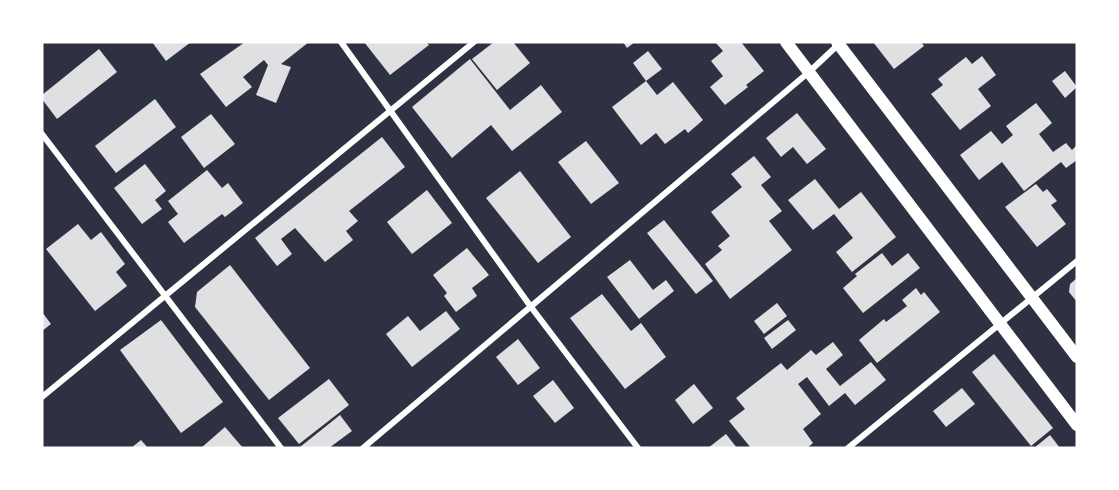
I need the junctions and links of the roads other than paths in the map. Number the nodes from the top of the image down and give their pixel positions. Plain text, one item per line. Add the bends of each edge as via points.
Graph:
1 (341, 42) edge
2 (474, 42) edge
3 (786, 42) edge
4 (839, 43) edge
5 (809, 72) junction
6 (390, 111) junction
7 (42, 134) edge
8 (1077, 261) edge
9 (165, 295) junction
10 (1032, 298) junction
11 (531, 307) junction
12 (1000, 324) junction
13 (1077, 357) edge
14 (42, 397) edge
15 (1077, 425) edge
16 (281, 448) edge
17 (363, 448) edge
18 (638, 448) edge
19 (848, 448) edge

1 - 6 street
2 - 6 street
3 - 5 main road
4 - 5 street
4 - 10 main road
5 - 11 street
5 - 12 main road
6 - 9 street
6 - 11 street
7 - 9 street
8 - 10 street
9 - 14 street
9 - 16 street
10 - 12 street
10 - 13 main road
11 - 17 street
11 - 18 street
12 - 15 main road
12 - 19 street

